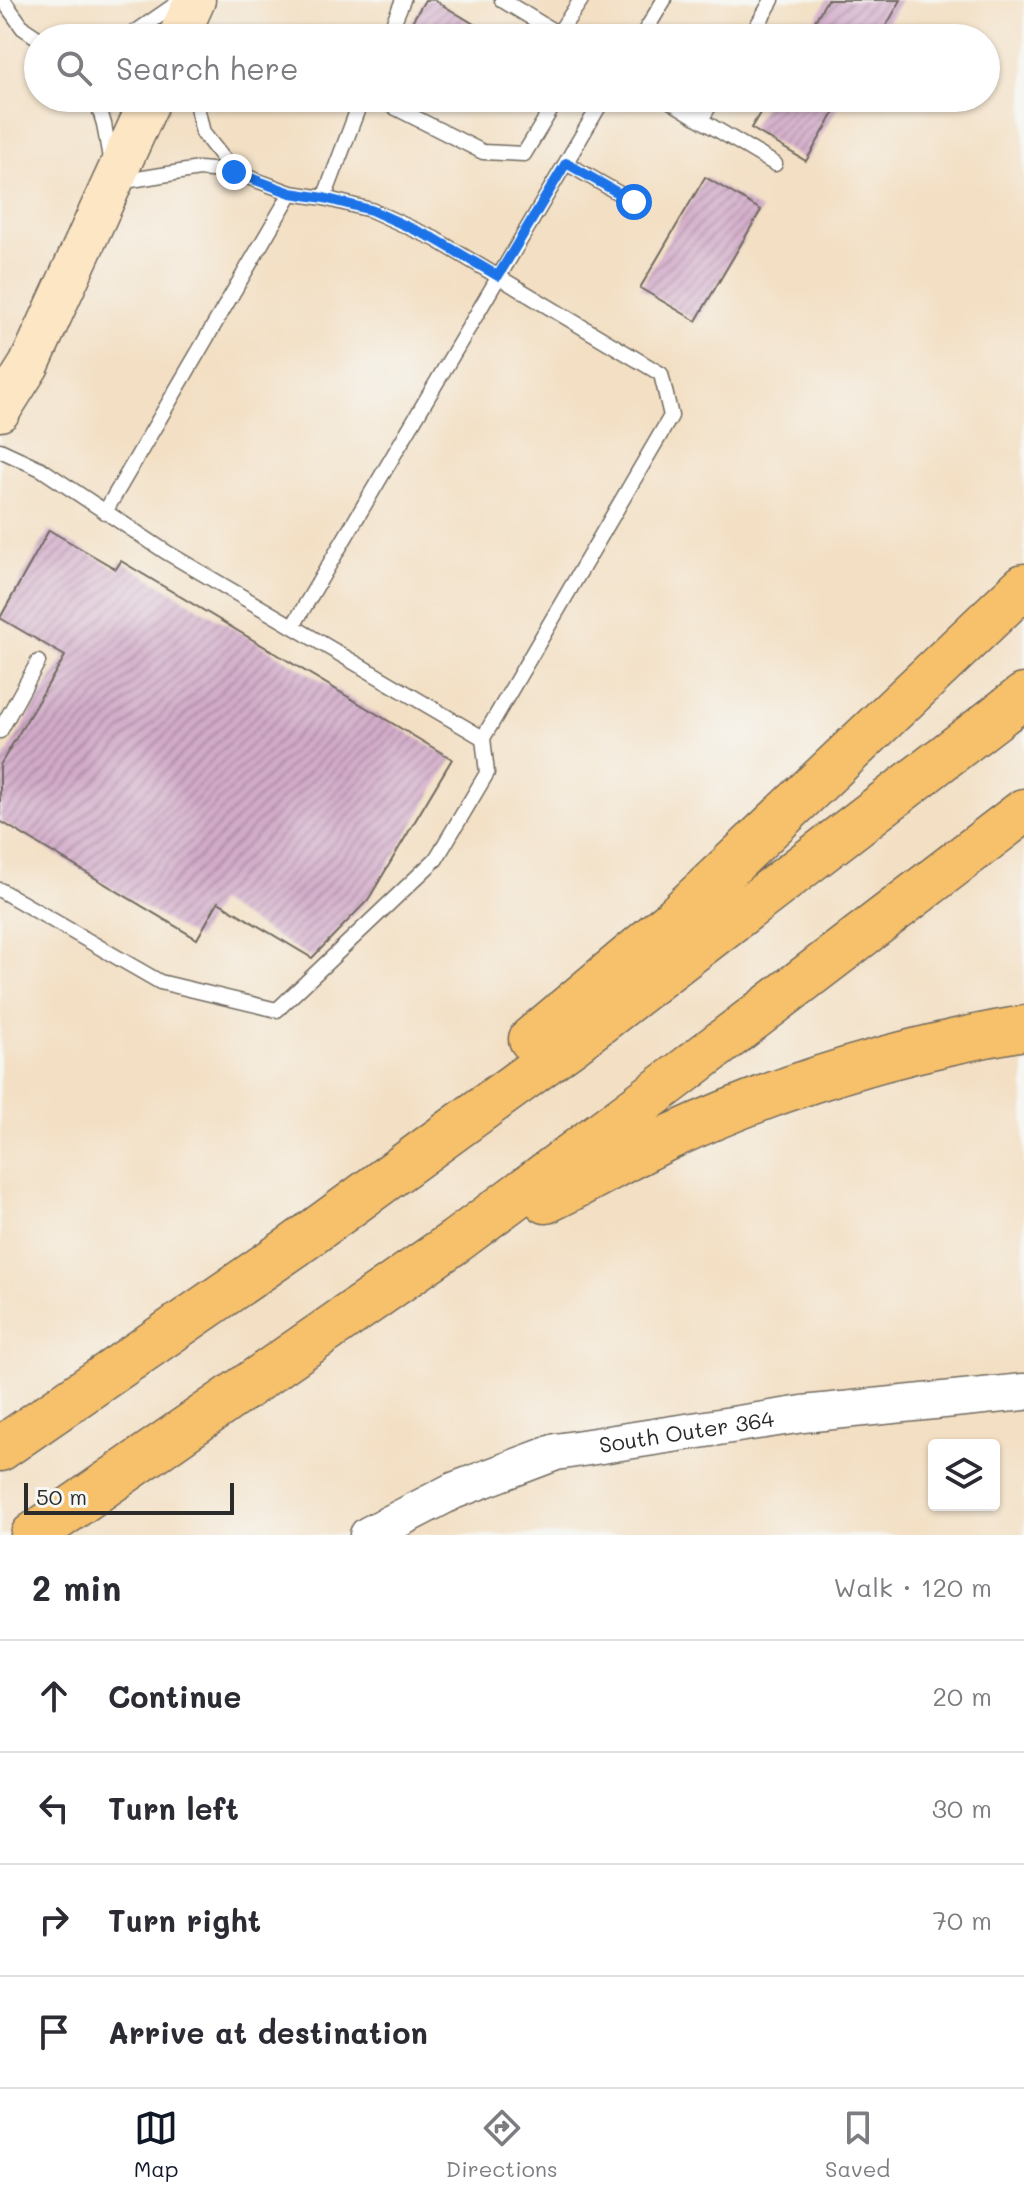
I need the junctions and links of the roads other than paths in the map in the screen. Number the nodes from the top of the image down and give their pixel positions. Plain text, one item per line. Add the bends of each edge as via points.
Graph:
1 (3, 0) edge
2 (182, 0) edge
3 (197, 0) edge
4 (403, 0) edge
5 (502, 0) edge
6 (581, 0) edge
7 (664, 0) edge
8 (772, 0) edge
9 (147, 24) edge
10 (185, 24) edge
11 (196, 24) edge
12 (393, 24) edge
13 (542, 24) edge
14 (568, 24) edge
15 (649, 24) edge
16 (758, 24) edge
17 (24, 29) edge
18 (100, 112) edge
19 (145, 112) edge
20 (198, 112) edge
21 (357, 112) edge
22 (404, 112) edge
23 (550, 112) edge
24 (596, 112) edge
25 (688, 112) edge
26 (706, 112) edge
27 (701, 120) junction
28 (566, 163) junction
29 (775, 164) dead end
30 (234, 172) junction
31 (114, 183) junction
32 (291, 193) junction
33 (324, 198) junction
34 (634, 202) dead end
35 (498, 276) junction
36 (0, 411) edge
37 (0, 450) edge
38 (105, 512) junction
39 (1024, 586) edge
40 (293, 626) junction
41 (38, 662) dead end
42 (1024, 696) edge
43 (0, 731) edge
44 (483, 738) junction
45 (1024, 811) edge
46 (0, 890) edge
47 (1024, 1028) edge
48 (456, 1241) junction
49 (294, 1246) junction
50 (1024, 1392) edge
51 (0, 1449) edge
52 (33, 1535) edge
53 (368, 1535) edge

1 - 17 lane
2 - 9 lane
3 - 10 main road
3 - 11 lane
4 - 12 lane
5 - 13 lane
6 - 14 lane
7 - 15 lane
8 - 16 lane
18 - 31 lane
19 - 31 main road
20 - 30 lane via 203,133
21 - 33 lane
22 - 23 lane via 483,152 524,154
24 - 28 lane
25 - 27 lane
26 - 27 lane
27 - 29 lane
28 - 34 lane
28 - 35 lane
30 - 31 lane via 199,169
30 - 32 lane
31 - 36 main road via 29,365
32 - 33 lane
32 - 38 lane
33 - 35 lane via 371,210
35 - 40 lane
35 - 44 lane via 661,374 671,416
37 - 38 lane via 41,469
38 - 40 lane
39 - 49 highway via 674,919 414,1131
40 - 44 lane
41 - 43 lane
42 - 49 highway via 583,1035
44 - 46 lane via 487,773 436,859 277,1010 160,982
45 - 48 highway
47 - 48 highway via 952,1040 809,1079 670,1137
48 - 52 highway
49 - 51 highway
50 - 53 street, South Outer 364 via 803,1414 556,1452 453,1491

